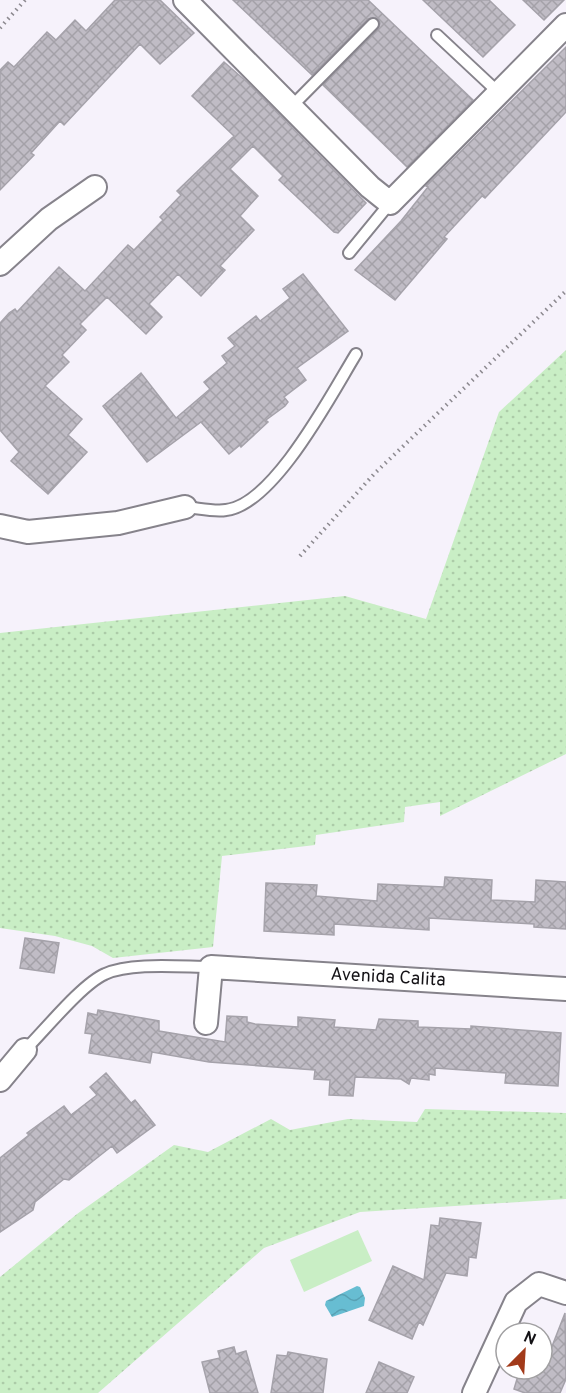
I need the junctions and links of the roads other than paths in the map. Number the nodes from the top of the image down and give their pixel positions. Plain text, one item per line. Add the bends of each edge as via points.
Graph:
1 (193, 3) edge
2 (373, 24) dead end
3 (566, 26) edge
4 (437, 35) dead end
5 (499, 93) junction
6 (291, 106) junction
7 (95, 187) dead end
8 (390, 203) junction
9 (349, 253) dead end
10 (0, 264) edge
11 (356, 354) dead end
12 (185, 507) joint
13 (0, 526) edge
14 (211, 967) junction
15 (566, 988) edge
16 (206, 1023) dead end
17 (25, 1050) joint
18 (0, 1080) edge
19 (566, 1293) edge
20 (474, 1393) edge

1 - 6 street
2 - 6 lane
3 - 5 street
4 - 5 lane
5 - 8 street
6 - 8 street
7 - 10 street via 49,219
8 - 9 lane
11 - 12 lane via 283,469 250,501 227,510
12 - 13 street via 118,523 28,532
14 - 15 street, Avenida Calita
14 - 16 street
14 - 17 lane via 145,967 106,974 81,991
17 - 18 street
19 - 20 street via 539,1284 516,1302

